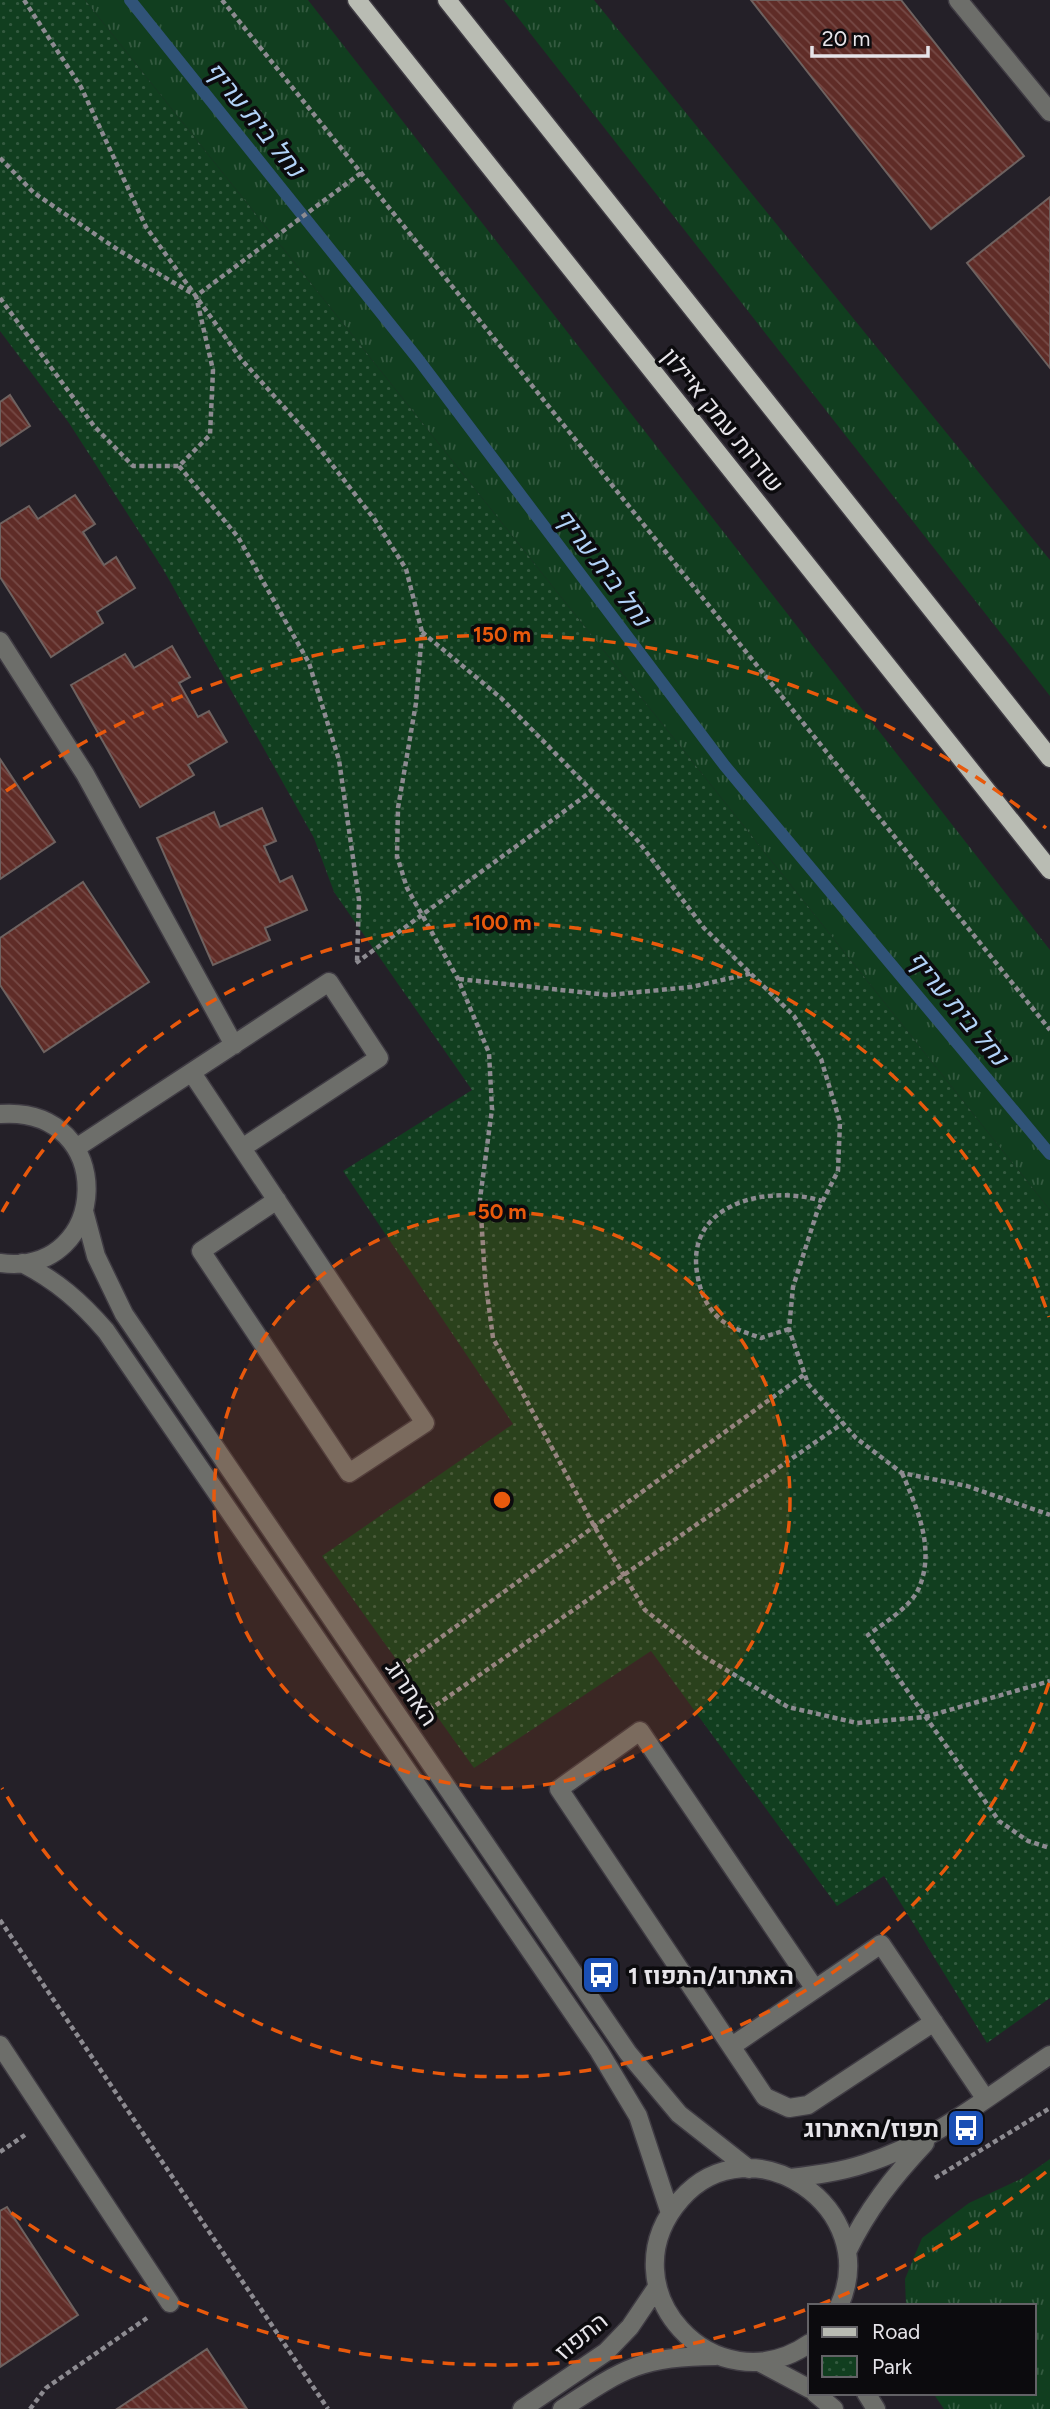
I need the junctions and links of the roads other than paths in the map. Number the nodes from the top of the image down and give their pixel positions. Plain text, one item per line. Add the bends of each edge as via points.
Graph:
1 (357, 0) edge
2 (447, 0) edge
3 (958, 0) edge
4 (1050, 112) edge
5 (0, 641) edge
6 (1050, 758) edge
7 (1050, 870) edge
8 (234, 1045) junction
9 (192, 1073) junction
10 (0, 1098) edge
11 (19, 1112) junction
12 (0, 1114) edge
13 (242, 1148) junction
14 (76, 1149) junction
15 (277, 1200) junction
16 (85, 1211) junction
17 (0, 1263) edge
18 (22, 1263) junction
19 (815, 1989) junction
20 (934, 2022) junction
21 (0, 2045) edge
22 (732, 2046) junction
23 (1050, 2055) edge
24 (985, 2098) junction
25 (936, 2130) junction
26 (749, 2169) junction
27 (790, 2178) junction
28 (670, 2213) junction
29 (847, 2252) junction
30 (657, 2287) junction
31 (170, 2303) road end
32 (840, 2304) edge
33 (808, 2344) edge
34 (717, 2356) junction
35 (759, 2362) junction
36 (808, 2388) edge
37 (818, 2395) edge
38 (522, 2409) edge
39 (562, 2409) edge
40 (834, 2409) edge

1 - 7 main road, שדרות עמק איילון
2 - 6 main road, שדרות עמק איילון
3 - 4 street
5 - 8 street via 85,774
8 - 9 street
8 - 13 street via 329,982 379,1058
9 - 13 street
9 - 14 street
10 - 11 street
11 - 12 street
11 - 14 street via 45,1120 65,1133
13 - 15 street
14 - 16 street via 88,1178
15 - 15 street via 425,1423 349,1473 201,1251
16 - 18 street via 64,1246
16 - 26 street, האתרוג via 96,1256 124,1314 628,2053 679,2114
17 - 18 street
18 - 28 street, האתרוג via 77,1298 106,1331 599,2050 638,2116
19 - 20 street via 881,1944
19 - 22 street
19 - 22 street via 640,1731 559,1789
20 - 22 street via 828,2094 808,2105 789,2108 765,2097
20 - 24 street
21 - 31 street
23 - 24 street
24 - 25 street
25 - 27 street via 864,2165
25 - 29 street via 882,2191
26 - 27 street
26 - 28 street via 702,2182
27 - 29 street via 821,2198 842,2232
28 - 30 street via 658,2240 654,2263
29 - 32 street via 847,2279
30 - 34 street via 675,2325
30 - 38 street, התפוז via 606,2353
33 - 35 street
34 - 35 street
34 - 39 street, התפוז via 634,2365
35 - 36 street
37 - 40 street

